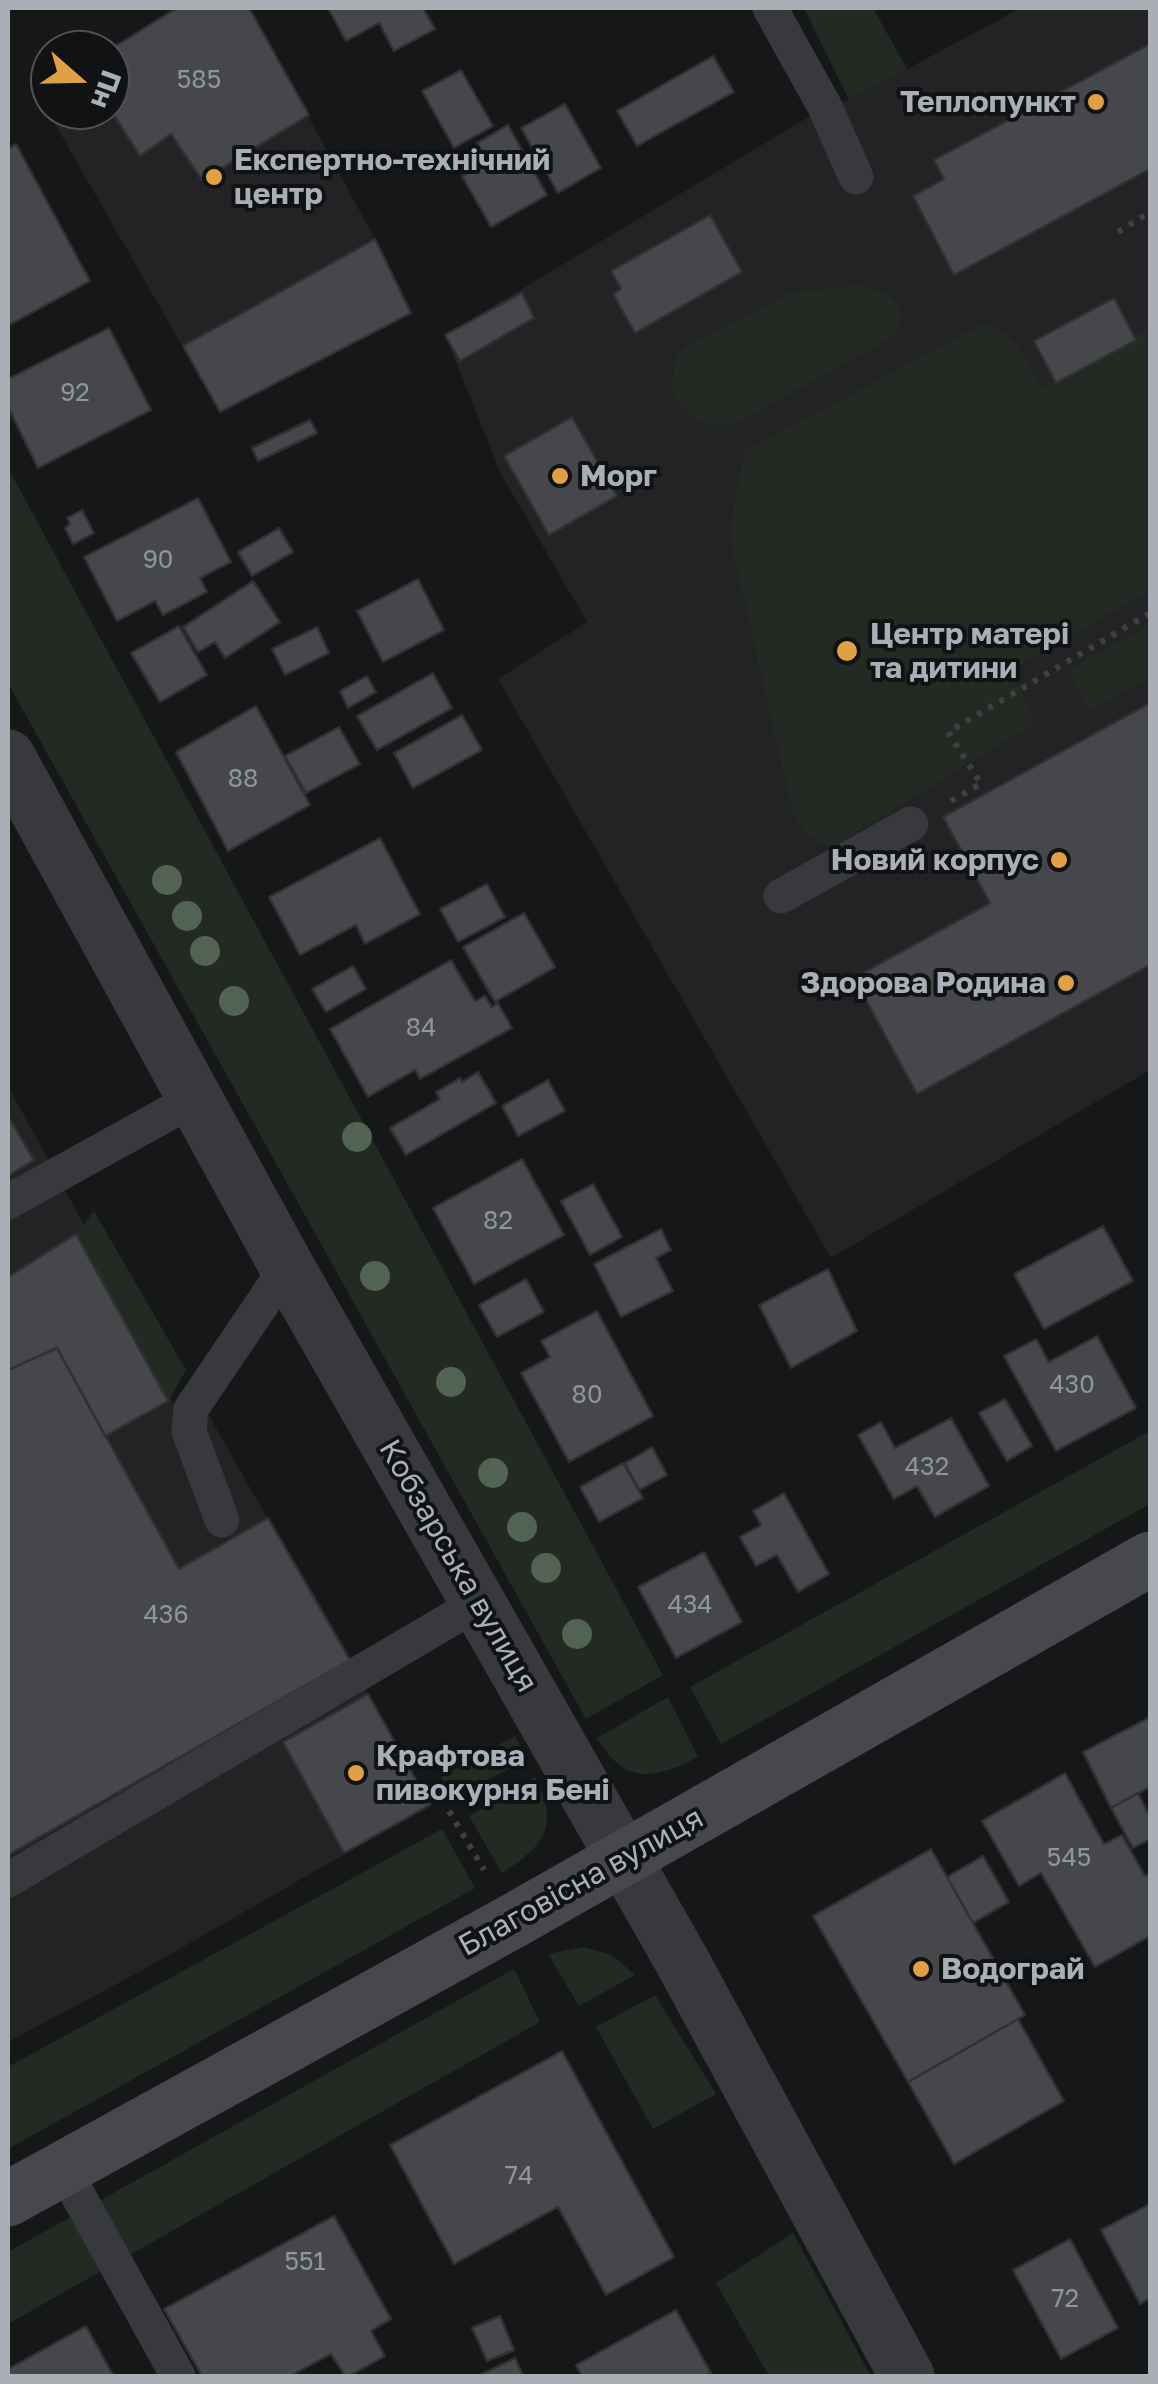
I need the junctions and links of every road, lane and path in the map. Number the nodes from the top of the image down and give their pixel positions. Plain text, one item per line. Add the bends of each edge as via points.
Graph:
1 (770, 8) edge
2 (856, 177) dead end
3 (1150, 212) edge
4 (1118, 232) dead end
5 (1150, 613) edge
6 (8, 756) edge
7 (910, 824) joint
8 (781, 896) dead end
9 (194, 1099) junction
10 (8, 1202) edge
11 (287, 1266) junction
12 (222, 1520) dead end
13 (1150, 1559) edge
14 (480, 1602) junction
15 (449, 1811) dead end
16 (622, 1858) junction
17 (8, 1880) edge
18 (490, 1880) dead end
19 (63, 2168) junction
20 (8, 2199) edge
21 (178, 2376) edge
22 (908, 2376) edge

1 - 2 lane
3 - 4 path
5 - 7 path via 948,732 981,784
6 - 9 street, Кобзарська вулиця
7 - 8 lane
9 - 10 lane
9 - 11 street, Кобзарська вулиця
11 - 12 lane via 190,1409 189,1430
11 - 14 street, Кобзарська вулиця
13 - 16 main road, Благовісна вулиця
14 - 16 street, Кобзарська вулиця
14 - 17 lane
15 - 18 path
16 - 19 main road, Благовісна вулиця
16 - 22 street, Кобзарська вулиця
19 - 20 main road, Благовісна вулиця
19 - 21 lane

